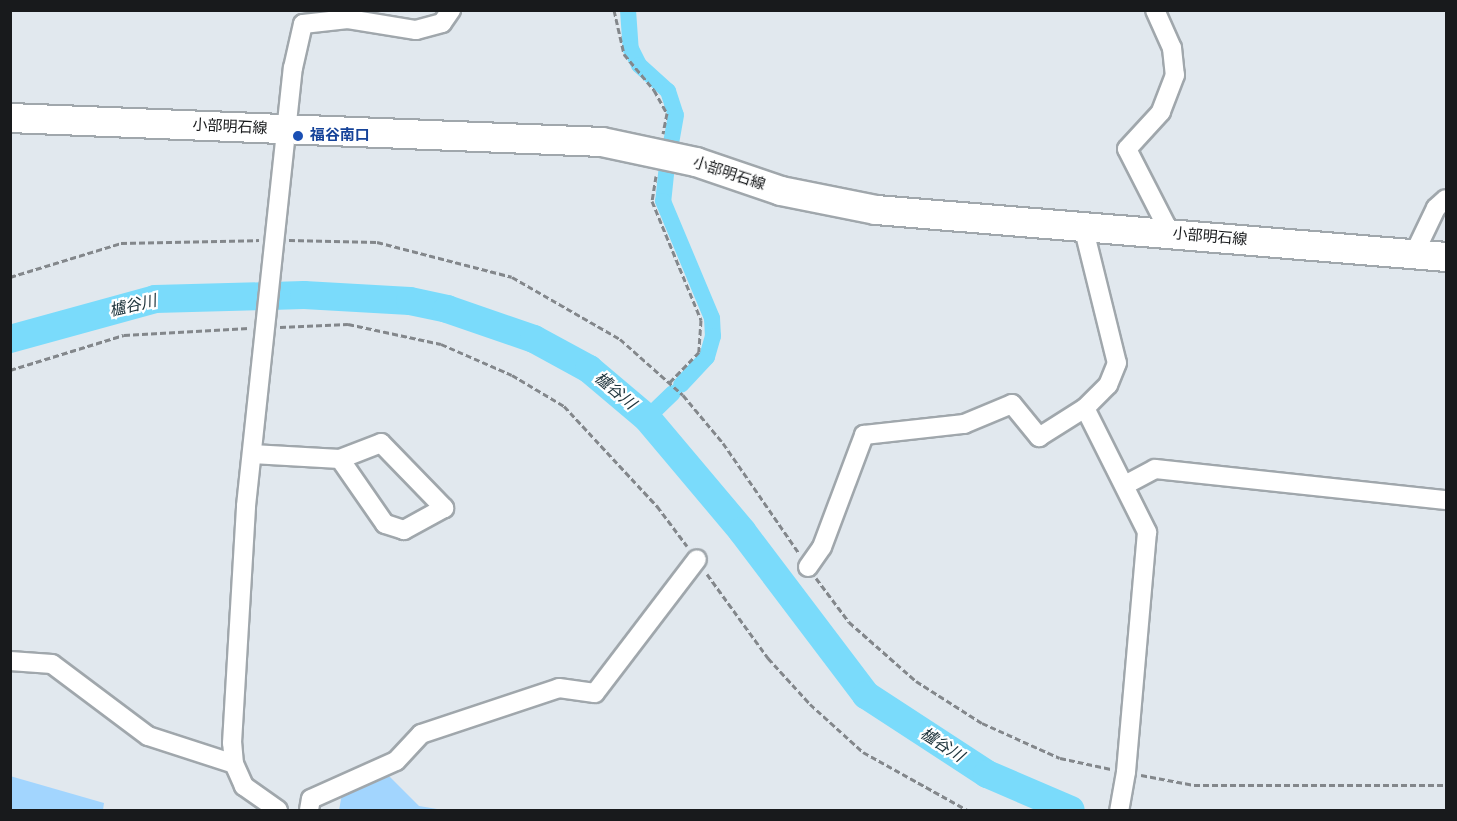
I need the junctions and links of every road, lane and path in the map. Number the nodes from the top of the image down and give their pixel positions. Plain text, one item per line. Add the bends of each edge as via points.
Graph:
1 (450, 10) edge
2 (614, 10) edge
3 (1155, 10) edge
4 (304, 17) edge
5 (10, 118) edge
6 (286, 130) junction
7 (659, 154) junction
8 (1446, 199) edge
9 (1083, 226) junction
10 (1170, 233) junction
11 (275, 244) junction
12 (1414, 254) junction
13 (1446, 257) edge
14 (10, 277) edge
15 (266, 325) junction
16 (10, 370) edge
17 (669, 383) junction
18 (1085, 408) junction
19 (252, 454) junction
20 (340, 459) junction
21 (1125, 485) junction
22 (1446, 500) edge
23 (697, 560) junction
24 (808, 567) junction
25 (10, 661) edge
26 (234, 764) junction
27 (1126, 772) junction
28 (1446, 785) edge
29 (278, 810) edge
30 (309, 810) edge
31 (967, 810) edge
32 (1119, 810) edge

1 - 4 street via 442,23 416,30 348,19
2 - 7 path via 624,54 654,90 667,113
3 - 10 street via 1172,48 1175,75 1161,112 1126,149
4 - 6 street
5 - 6 main road, 小部明石線
6 - 7 main road, 小部明石線 via 602,142
6 - 11 street
7 - 9 main road, 小部明石線 via 696,162 781,191 876,210
7 - 17 path via 652,201 701,320 699,352
8 - 12 street via 1436,208
9 - 10 main road, 小部明石線
9 - 18 street via 1117,363 1108,385
10 - 12 main road, 小部明石線
11 - 14 path via 121,243
11 - 15 street
11 - 17 path via 377,242 512,277 620,339
12 - 13 main road, 小部明石線
15 - 16 path via 124,335
15 - 19 street
15 - 23 path via 348,324 441,344 512,375 564,406 657,506
17 - 24 path via 723,443
18 - 21 street
18 - 24 street via 1039,437 1012,404 964,424 864,435 822,547
19 - 20 street
19 - 26 street
20 - 20 street via 381,443 444,508 404,530 385,524
21 - 22 street via 1155,469
21 - 27 street via 1147,532
23 - 30 street via 595,693 559,688 421,734 396,761 311,799
23 - 31 path via 768,658 810,704 863,752
24 - 27 path via 849,622 916,681 982,723 1060,758
25 - 26 street via 52,664 148,736
26 - 29 street via 244,786
27 - 28 path via 1194,785
27 - 32 street

